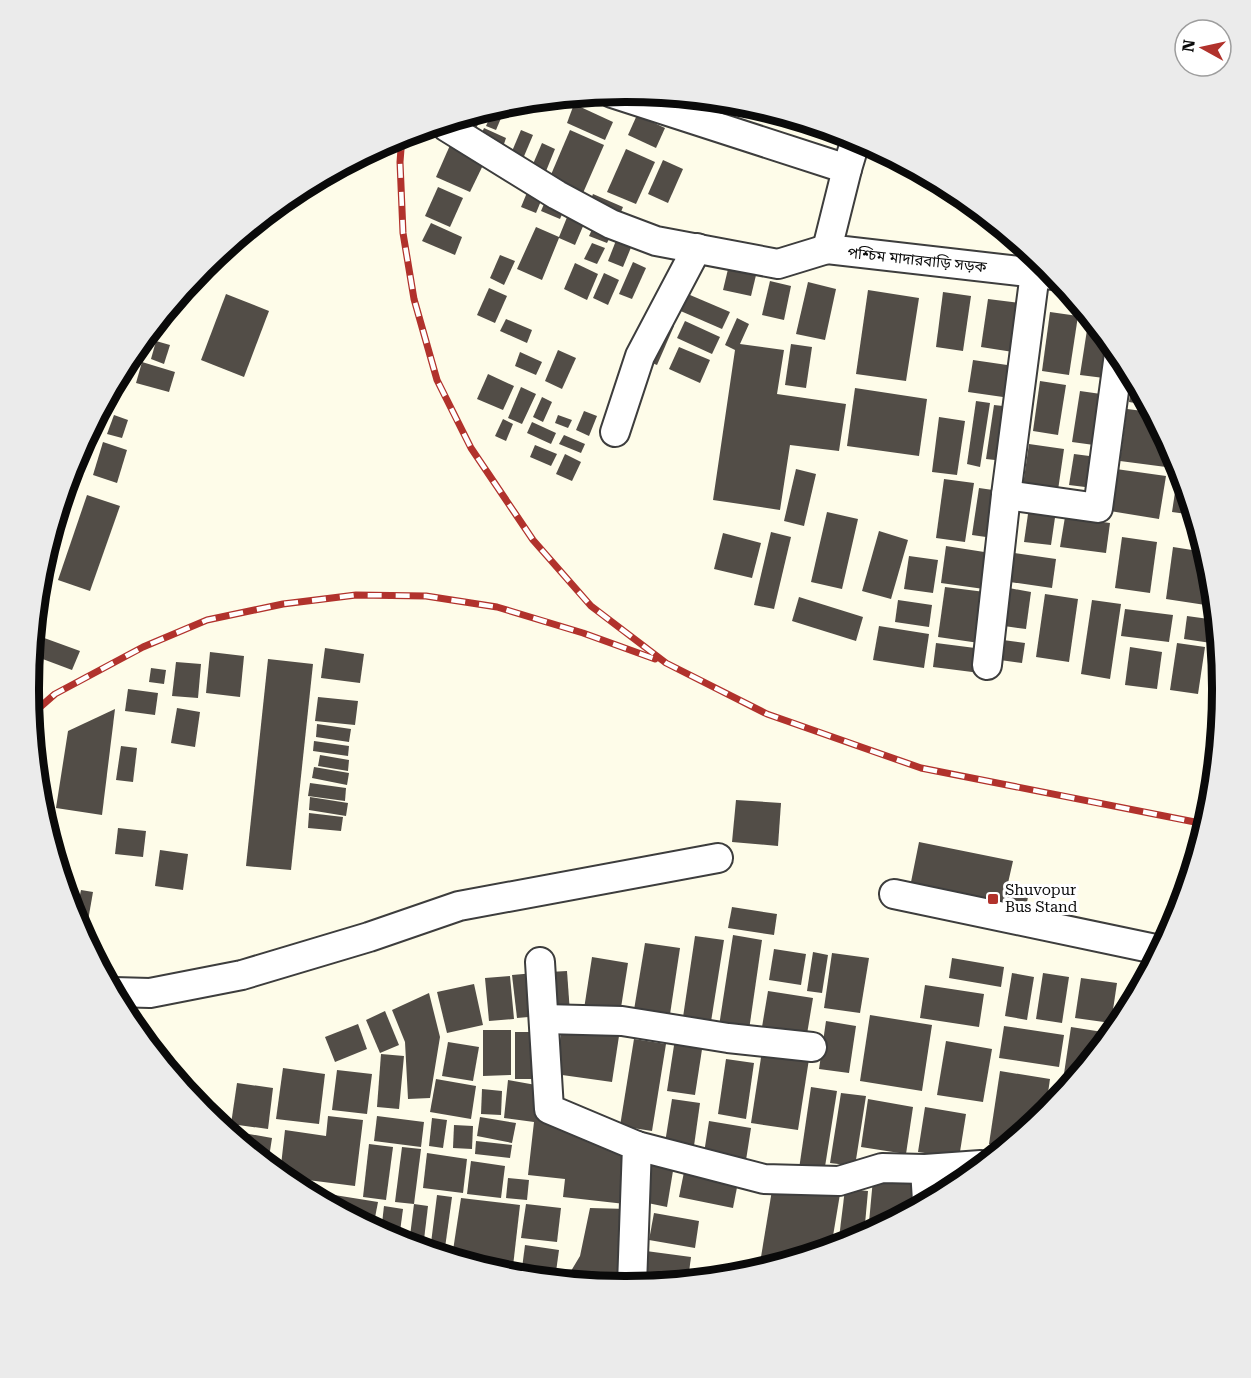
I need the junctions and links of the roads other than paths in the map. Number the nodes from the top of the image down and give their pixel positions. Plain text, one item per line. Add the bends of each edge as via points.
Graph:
1 (643, 103) edge
2 (451, 129) edge
3 (853, 148) edge
4 (847, 169) junction
5 (697, 248) junction
6 (827, 249) junction
7 (1039, 273) edge
8 (1044, 279) edge
9 (1117, 369) edge
10 (615, 432) dead end
11 (1006, 495) junction
12 (987, 665) dead end
13 (718, 858) dead end
14 (894, 894) dead end
15 (1152, 948) edge
16 (540, 962) dead end
17 (124, 992) edge
18 (150, 993) junction
19 (132, 1005) edge
20 (544, 1019) junction
21 (813, 1047) dead end
22 (637, 1146) junction
23 (965, 1167) edge
24 (925, 1169) junction
25 (926, 1192) edge
26 (632, 1276) edge

1 - 4 street
2 - 5 street via 612,224 656,241
3 - 4 street, পশ্চিম মাদারবাড়ি সড়ক
4 - 6 street, পশ্চিম মাদারবাড়ি সড়ক
5 - 6 street via 778,264
5 - 10 street via 640,356
6 - 7 street, পশ্চিম মাদারবাড়ি সড়ক
8 - 11 street
9 - 11 street via 1098,508
11 - 12 street
13 - 18 street via 459,906 242,975
14 - 15 street
16 - 20 street
17 - 18 street
18 - 19 street
20 - 21 street via 622,1022
20 - 22 street via 549,1109
22 - 24 street via 764,1179 839,1181 882,1168
22 - 26 street
23 - 24 street
24 - 25 street

